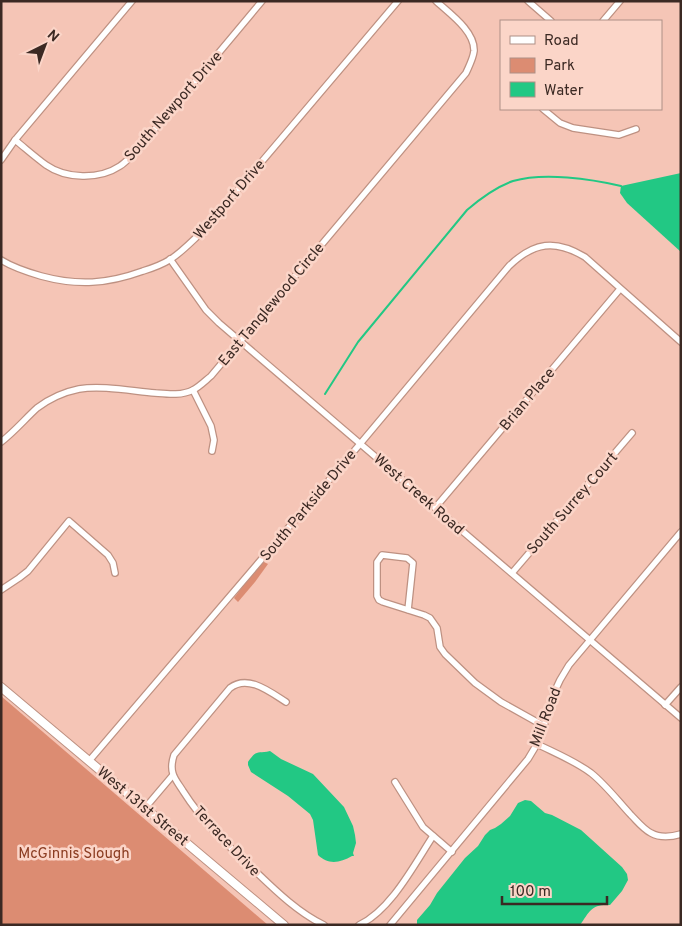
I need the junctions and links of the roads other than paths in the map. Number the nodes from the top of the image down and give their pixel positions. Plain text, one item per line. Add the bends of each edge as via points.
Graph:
1 (132, 1) edge
2 (262, 1) edge
3 (398, 1) edge
4 (436, 1) edge
5 (528, 1) edge
6 (620, 1) edge
7 (550, 20) edge
8 (604, 20) edge
9 (544, 110) edge
10 (636, 129) dead end
11 (15, 140) junction
12 (1, 160) edge
13 (170, 259) junction
14 (1, 260) edge
15 (620, 289) junction
16 (240, 341) junction
17 (681, 342) edge
18 (193, 390) junction
19 (632, 434) dead end
20 (1, 442) edge
21 (360, 444) junction
22 (212, 451) dead end
23 (434, 508) junction
24 (681, 532) edge
25 (115, 573) dead end
26 (512, 573) junction
27 (1, 590) edge
28 (408, 610) junction
29 (589, 640) junction
30 (1, 687) edge
31 (681, 687) edge
32 (286, 702) dead end
33 (665, 705) junction
34 (681, 718) edge
35 (544, 726) junction
36 (537, 744) junction
37 (89, 761) junction
38 (173, 774) junction
39 (395, 782) dead end
40 (145, 808) junction
41 (681, 834) edge
42 (433, 836) junction
43 (452, 852) junction
44 (284, 925) edge
45 (324, 925) edge
46 (359, 925) edge
47 (390, 925) edge

1 - 11 street
2 - 11 street, South Newport Drive via 120,167 99,175 81,177 62,173 47,166
3 - 13 street, Westport Drive via 203,231
4 - 16 street, East Tanglewood Circle via 459,21 471,40 474,49 466,74
5 - 7 street
6 - 8 street
9 - 10 street via 560,123 573,128 619,134
11 - 12 street
13 - 14 street, Westport Drive via 120,279 74,283 26,272
13 - 16 street, West Creek Road via 206,310
15 - 17 street
15 - 21 street, South Parkside Drive via 585,257 568,248 547,245 528,251 509,266
15 - 23 street, Brian Place
16 - 18 street, East Tanglewood Circle via 211,376
16 - 21 street, West Creek Road
18 - 20 street, East Tanglewood Circle via 180,394 98,388 72,391 38,407
18 - 22 street via 211,426
19 - 26 street, South Surrey Court
21 - 23 street, West Creek Road
21 - 37 street, South Parkside Drive
23 - 26 street, West Creek Road
24 - 29 street, Mill Road
25 - 27 street via 108,555 69,521 28,571
26 - 29 street, West Creek Road
28 - 28 street via 383,602 377,596 377,562 382,555 407,558 413,563
28 - 35 street via 430,618 437,628 440,647 475,683
29 - 33 street, West Creek Road
29 - 35 street, Mill Road via 560,680
30 - 37 street, West 131st Street
31 - 33 street
32 - 38 street via 252,683 236,684 174,755
33 - 34 street, West Creek Road
35 - 36 street, Mill Road
36 - 41 street via 589,772 650,832 660,836
36 - 43 street, Mill Road
37 - 40 street, West 131st Street
38 - 40 street
38 - 45 street, Terrace Drive via 194,807 220,838 275,890
39 - 42 street via 423,827
40 - 44 street, West 131st Street
42 - 43 street
42 - 46 street via 390,900
43 - 47 street, Mill Road

